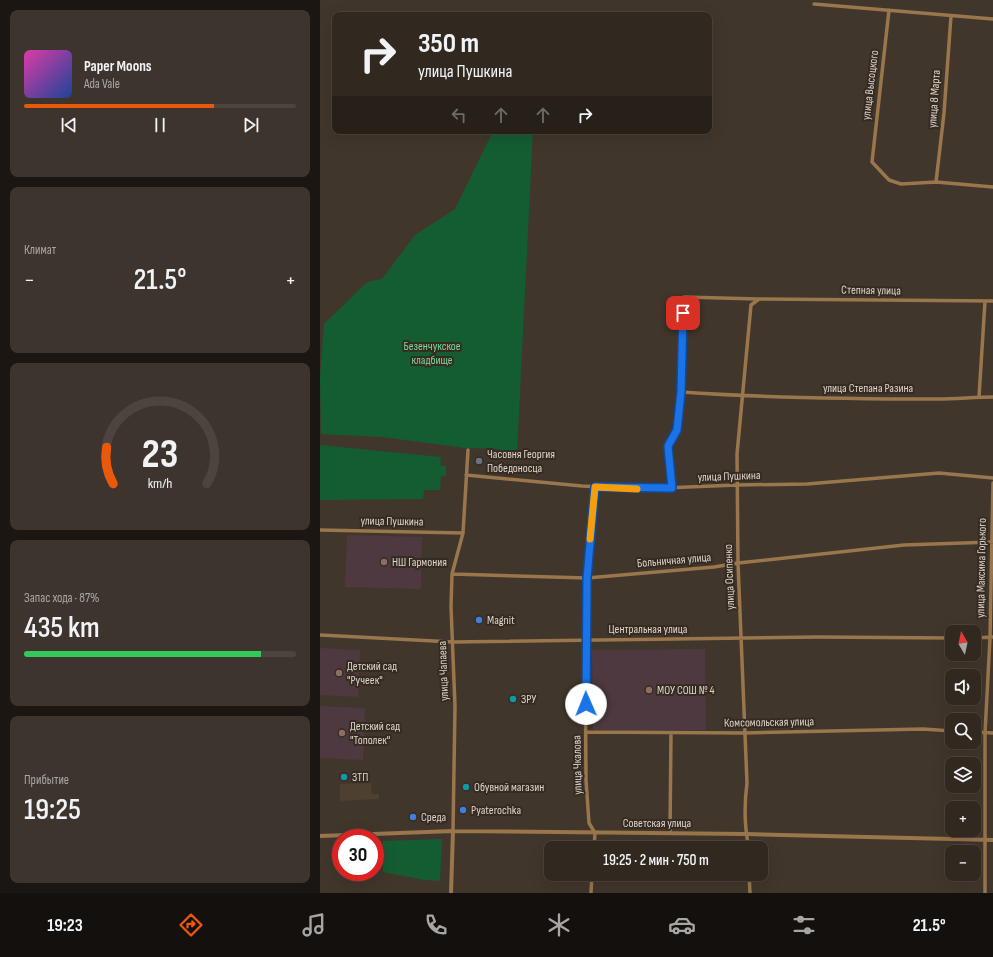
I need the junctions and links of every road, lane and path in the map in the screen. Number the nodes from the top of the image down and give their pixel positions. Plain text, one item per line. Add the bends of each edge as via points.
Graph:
1 (814, 4) dead end
2 (889, 10) junction
3 (951, 16) junction
4 (993, 19) edge
5 (936, 182) junction
6 (993, 187) edge
7 (759, 299) junction
8 (985, 301) junction
9 (993, 301) edge
10 (681, 392) junction
11 (742, 396) junction
12 (979, 397) junction
13 (993, 397) edge
14 (468, 450) dead end
15 (466, 475) junction
16 (993, 478) edge
17 (993, 483) edge
18 (737, 484) junction
19 (595, 487) junction
20 (672, 488) junction
21 (320, 530) edge
22 (463, 533) junction
23 (992, 542) edge
24 (738, 562) junction
25 (452, 574) junction
26 (587, 578) junction
27 (320, 635) edge
28 (945, 638) edge
29 (991, 638) edge
30 (586, 639) junction
31 (741, 639) junction
32 (453, 642) junction
33 (945, 731) edge
34 (587, 732) junction
35 (670, 733) junction
36 (745, 733) junction
37 (981, 733) edge
38 (985, 733) junction
39 (993, 733) edge
40 (453, 831) junction
41 (595, 833) junction
42 (670, 833) junction
43 (746, 834) junction
44 (320, 836) edge
45 (985, 839) junction
46 (993, 840) edge
47 (594, 841) edge
48 (748, 841) edge
49 (592, 881) edge
50 (749, 881) edge
51 (451, 893) edge
52 (591, 893) edge
53 (750, 893) edge
54 (985, 893) edge

1 - 2 street
2 - 3 street
2 - 5 street, улица Высоцкого via 872,162 889,180 901,184
3 - 4 street
3 - 5 street, улица 8 Марта
5 - 6 street
7 - 8 street, Степная улица
7 - 10 street, Степная улица via 684,297
7 - 11 street, улица Осипенко via 751,305
8 - 9 street, Степная улица
8 - 12 street
10 - 11 street, улица Степана Разина
10 - 20 street via 676,434 668,446
11 - 12 street, улица Степана Разина via 895,399
11 - 18 street, улица Осипенко
12 - 13 street, улица Степана Разина
14 - 15 street, улица Чапаева
15 - 19 street, улица Пушкина
15 - 22 street, улица Чапаева
16 - 18 street, улица Пушкина via 939,473 807,484
17 - 23 street, улица Максима Горького
18 - 20 street, улица Пушкина
18 - 24 street, улица Осипенко
19 - 20 street, улица Пушкина
19 - 26 street, улица Чкалова
21 - 22 street, улица Пушкина
22 - 25 street, улица Чапаева
23 - 24 street, Больничная улица via 904,545
23 - 29 street, улица Максима Горького
24 - 26 street, Больничная улица via 714,567
24 - 31 street, улица Осипенко
25 - 26 street, Больничная улица
25 - 32 street, улица Чапаева
26 - 30 street, улица Чкалова
27 - 32 street, Центральная улица
28 - 31 street, Центральная улица
29 - 38 street, улица Максима Горького
30 - 31 street, Центральная улица
30 - 32 street, Центральная улица
30 - 34 street, улица Чкалова
31 - 36 street, улица Осипенко
32 - 40 street, улица Чапаева
33 - 36 street, Комсомольская улица
34 - 35 street, Комсомольская улица
34 - 41 street, улица Чкалова via 586,780 589,823
35 - 36 street, Комсомольская улица
35 - 42 street
36 - 43 street, улица Осипенко
37 - 38 street
38 - 39 street
38 - 45 street, улица Максима Горького
40 - 41 street, Советская улица
40 - 44 street, Советская улица
40 - 51 street, улица Чапаева
41 - 42 street, Советская улица
41 - 47 street, улица Чкалова
42 - 43 street, Советская улица
43 - 45 street, Советская улица
43 - 48 street, улица Осипенко
45 - 46 street, Советская улица
45 - 54 street, улица Максима Горького
49 - 52 street
50 - 53 street

